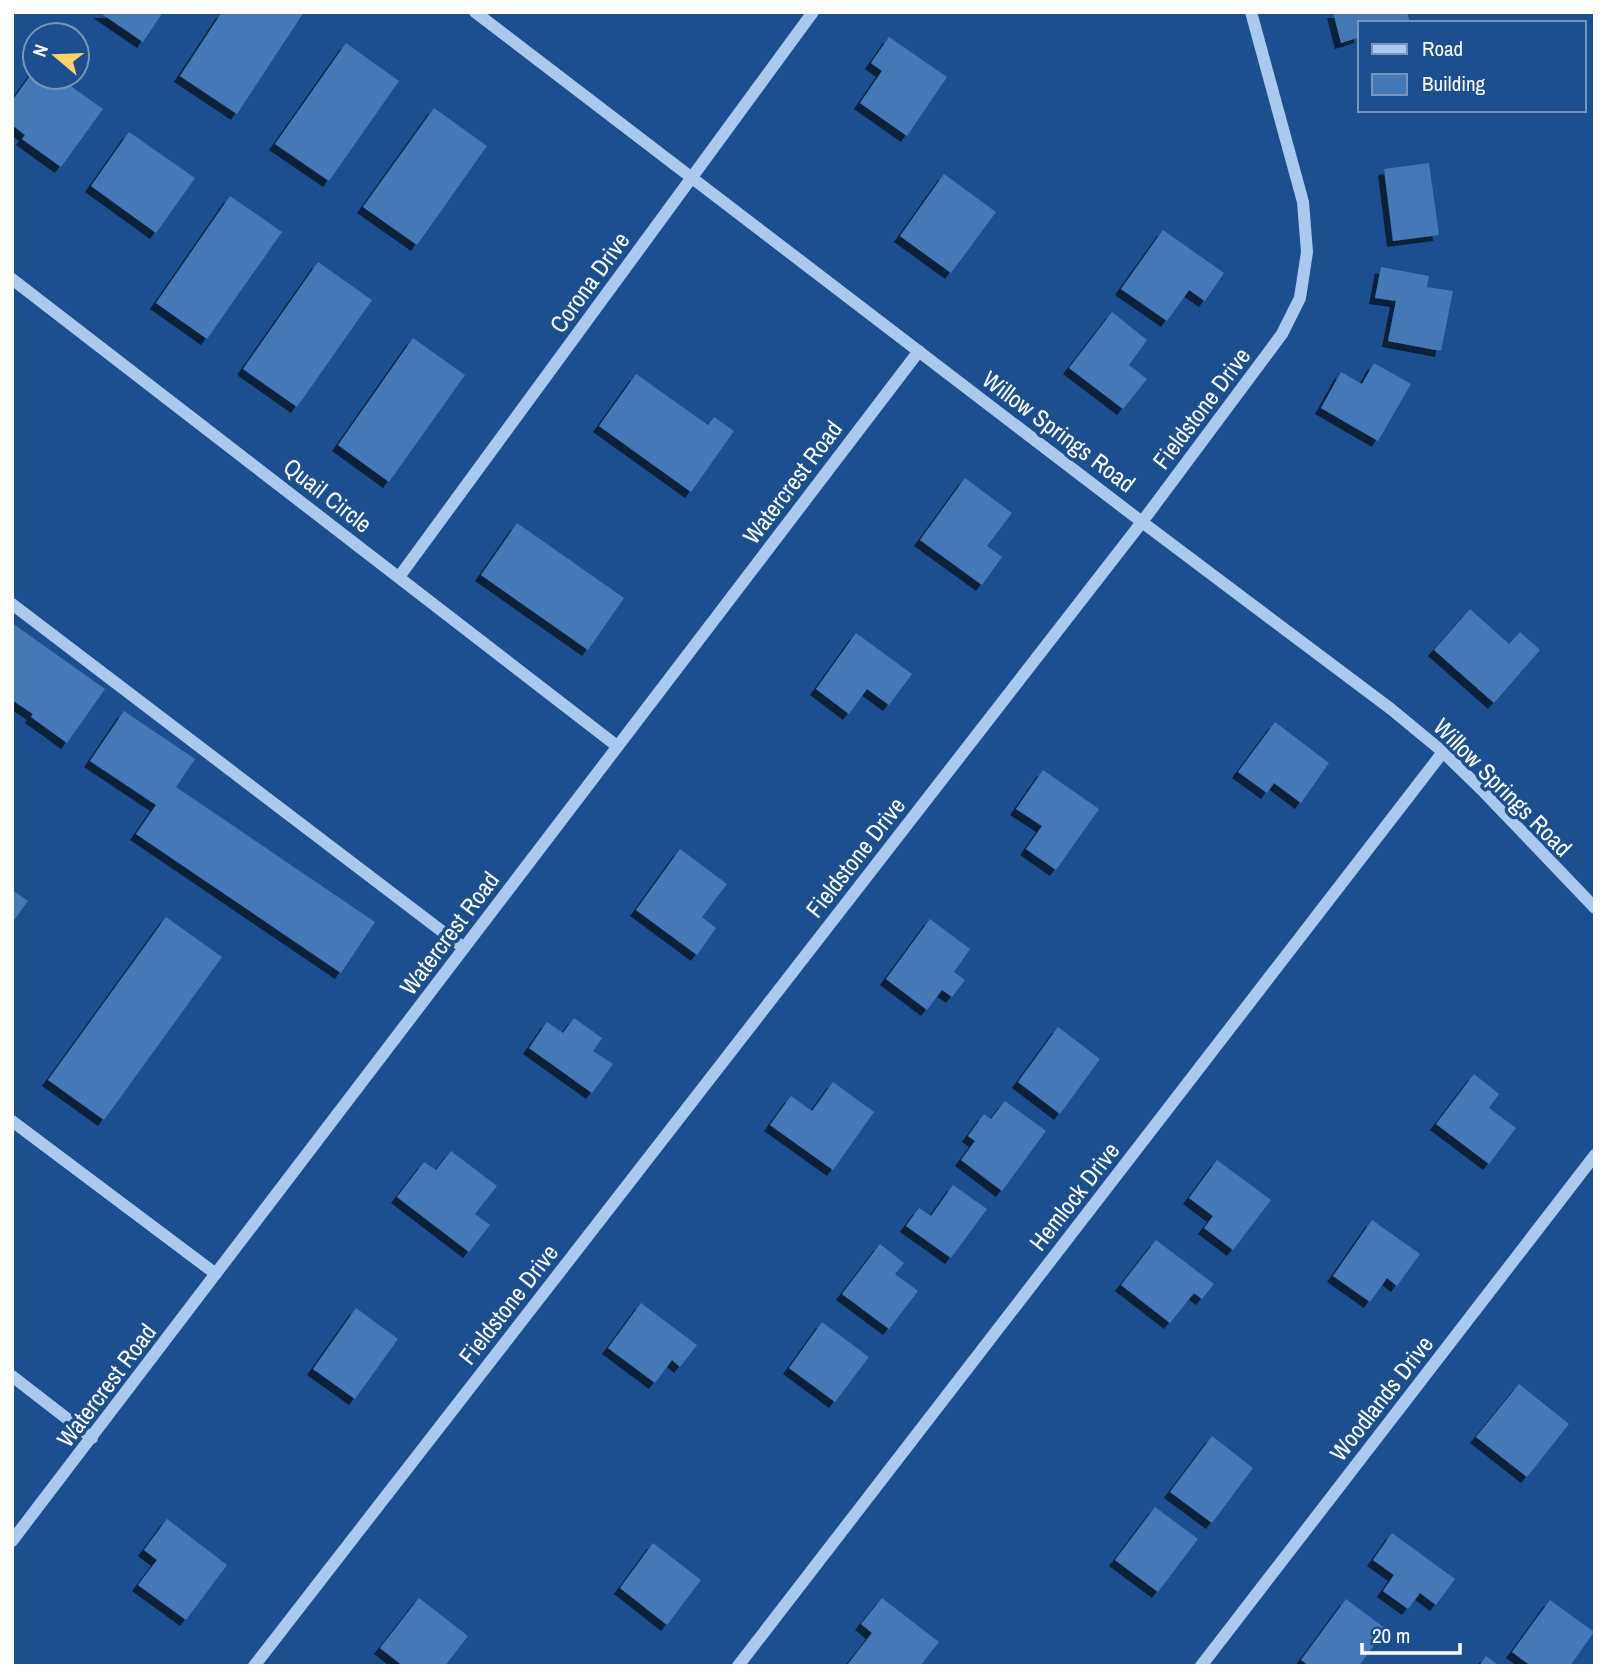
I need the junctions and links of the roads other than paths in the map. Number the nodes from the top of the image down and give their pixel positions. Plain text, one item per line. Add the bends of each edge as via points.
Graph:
1 (475, 12) edge
2 (813, 12) edge
3 (1251, 12) edge
4 (691, 179) junction
5 (12, 279) edge
6 (919, 351) junction
7 (1142, 522) junction
8 (399, 577) junction
9 (12, 604) edge
10 (617, 746) junction
11 (1443, 752) junction
12 (1595, 908) edge
13 (464, 948) junction
14 (12, 1121) edge
15 (1595, 1155) edge
16 (216, 1274) junction
17 (12, 1376) edge
18 (92, 1438) junction
19 (12, 1541) edge
20 (254, 1666) edge
21 (738, 1666) edge
22 (1201, 1666) edge

1 - 4 street, Willow Springs Road
2 - 4 street, Corona Drive
3 - 7 street, Fieldstone Drive via 1303,202 1307,252 1300,298 1282,334
4 - 6 street, Willow Springs Road
4 - 8 street, Corona Drive
5 - 8 street, Quail Circle
6 - 7 street, Willow Springs Road
6 - 10 street, Watercrest Road
7 - 11 street, Willow Springs Road
7 - 20 street, Fieldstone Drive
8 - 10 street, Quail Circle
9 - 13 street
10 - 13 street, Watercrest Road
11 - 12 street, Willow Springs Road
11 - 21 street, Hemlock Drive
13 - 16 street, Watercrest Road
14 - 16 street
15 - 22 street, Woodlands Drive
16 - 18 street, Watercrest Road
17 - 18 street
18 - 19 street, Watercrest Road

